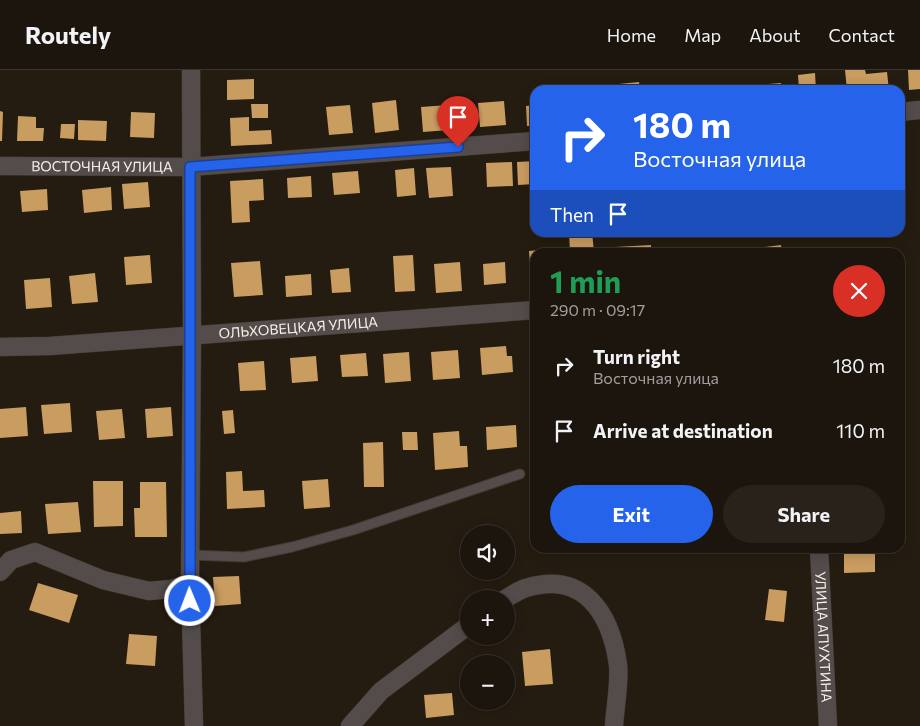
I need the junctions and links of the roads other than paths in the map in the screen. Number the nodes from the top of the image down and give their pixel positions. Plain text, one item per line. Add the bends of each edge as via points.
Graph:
1 (191, 70) edge
2 (920, 110) edge
3 (905, 112) edge
4 (530, 141) edge
5 (0, 166) edge
6 (190, 167) junction
7 (530, 310) edge
8 (192, 335) junction
9 (0, 347) edge
10 (520, 474) dead end
11 (818, 553) edge
12 (190, 555) junction
13 (0, 572) edge
14 (190, 583) junction
15 (515, 593) edge
16 (460, 633) edge
17 (194, 726) edge
18 (350, 726) edge
19 (614, 726) edge
20 (828, 726) edge

1 - 6 street
2 - 3 street
4 - 6 street, ВОСТОЧНАЯ УЛИЦА
5 - 6 street, ВОСТОЧНАЯ УЛИЦА
6 - 8 street
7 - 8 street, ОЛЬХОВЕЦКАЯ УЛИЦА
8 - 9 street, ОЛЬХОВЕЦКАЯ УЛИЦА
8 - 12 street
10 - 12 lane via 292,547 244,557
11 - 20 street, УЛИЦА АПУХТИНА
12 - 14 street
13 - 14 street via 11,560 35,552 103,580 149,591
14 - 17 street
15 - 19 street via 549,583 572,587 592,600 610,628 618,666
16 - 18 street via 381,691

